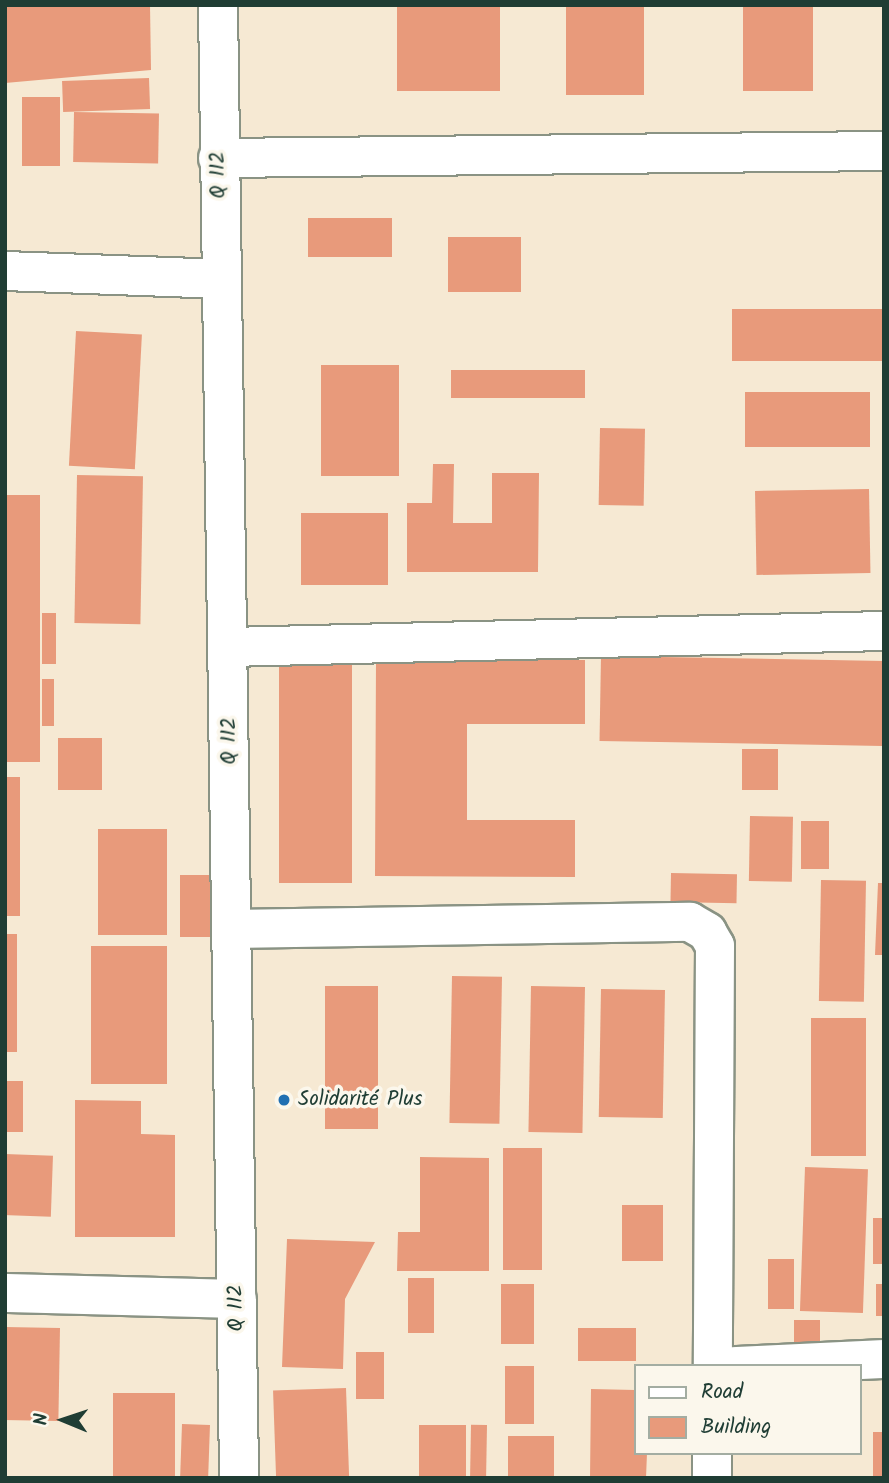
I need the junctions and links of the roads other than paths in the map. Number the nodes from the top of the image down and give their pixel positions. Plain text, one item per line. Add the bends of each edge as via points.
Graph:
1 (218, 5) edge
2 (884, 151) edge
3 (218, 158) junction
4 (5, 271) edge
5 (222, 279) junction
6 (884, 631) edge
7 (229, 647) junction
8 (231, 929) junction
9 (5, 1293) edge
10 (237, 1299) junction
11 (884, 1359) edge
12 (713, 1364) edge
13 (778, 1364) edge
14 (712, 1455) edge
15 (239, 1478) edge
16 (712, 1478) edge

1 - 3 street, Q 112
2 - 3 street
3 - 5 street, Q 112
4 - 5 street
5 - 7 street, Q 112
6 - 7 street
7 - 8 street, Q 112
8 - 10 street, Q 112
8 - 12 street via 690,922 707,932 715,946
9 - 10 street
10 - 15 street, Q 112
11 - 13 street
14 - 16 street

